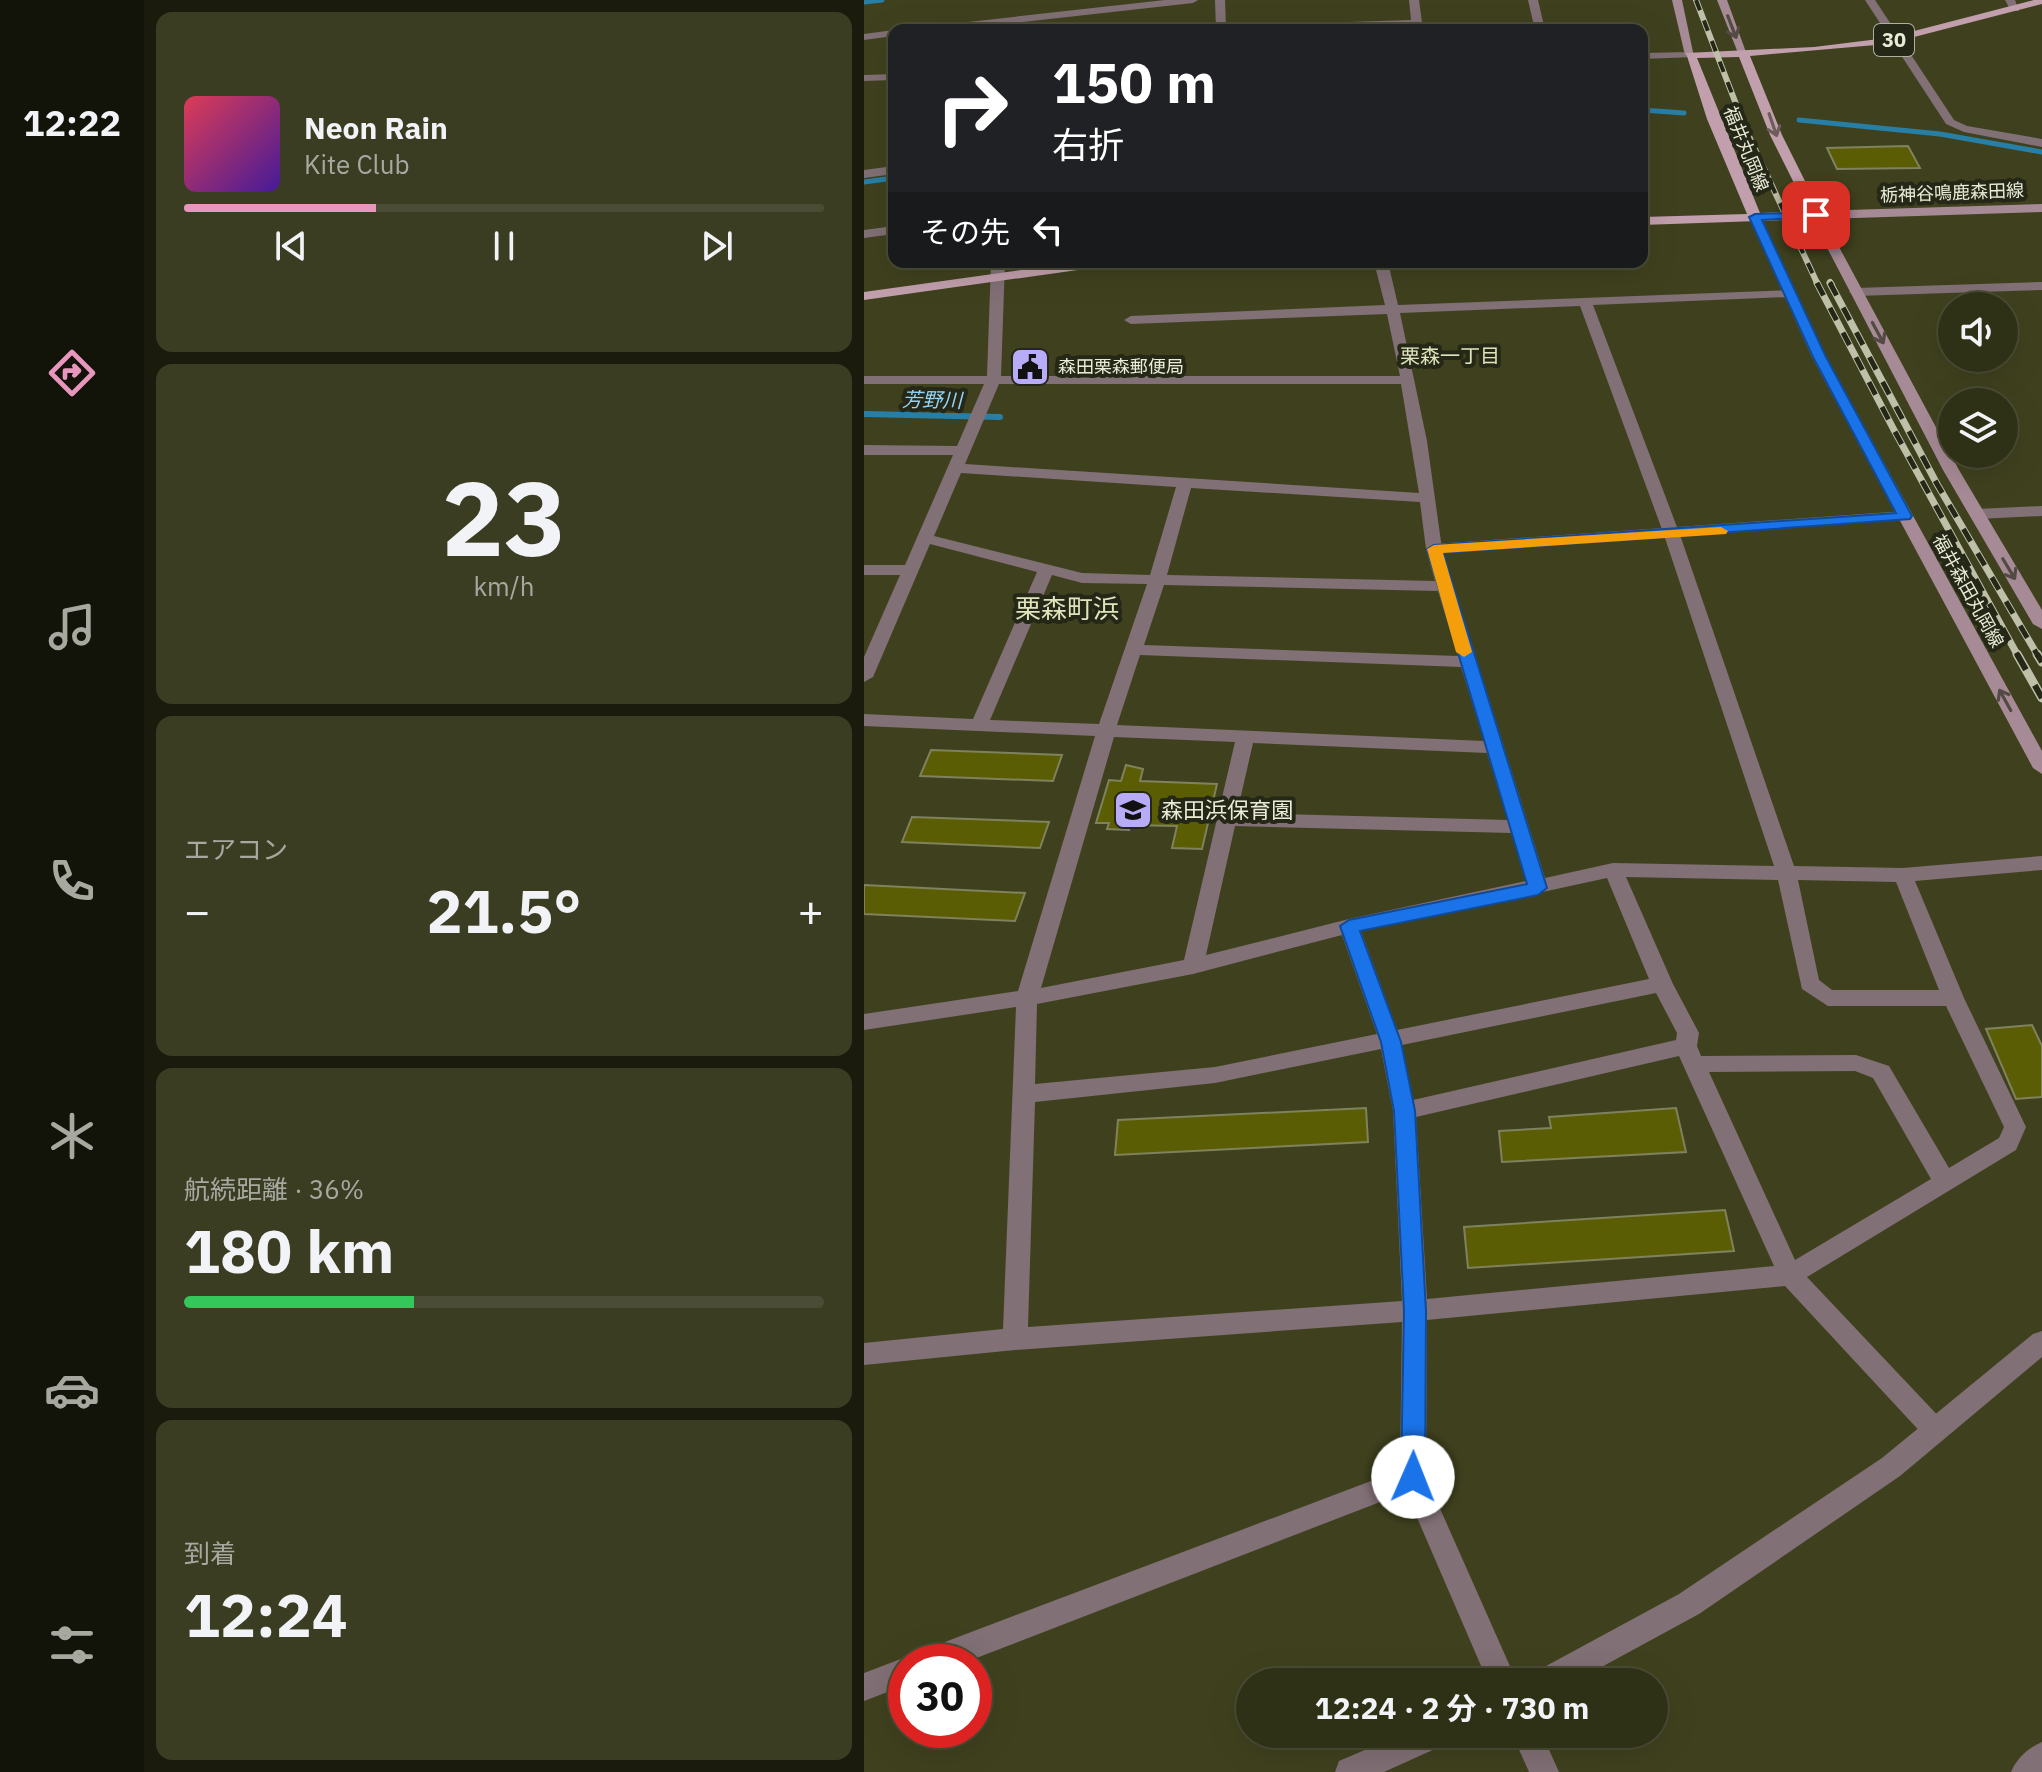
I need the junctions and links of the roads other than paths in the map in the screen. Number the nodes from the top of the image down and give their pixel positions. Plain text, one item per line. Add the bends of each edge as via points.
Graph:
1 (1060, 0) edge
2 (1193, 0) edge
3 (1220, 0) edge
4 (1414, 0) edge
5 (1533, 0) edge
6 (1677, 0) edge
7 (1722, 0) edge
8 (1870, 0) edge
9 (2042, 1) edge
10 (2013, 4) edge
11 (1067, 14) junction
12 (977, 24) edge
13 (1068, 24) edge
14 (1221, 24) edge
15 (1418, 24) edge
16 (1539, 24) edge
17 (888, 34) edge
18 (864, 37) edge
19 (1895, 39) junction
20 (1743, 53) junction
21 (1690, 55) junction
22 (1648, 56) edge
23 (888, 77) edge
24 (864, 78) edge
25 (2042, 143) edge
26 (888, 171) edge
27 (864, 174) edge
28 (2042, 208) edge
29 (1816, 215) junction
30 (1755, 217) junction
31 (1648, 221) edge
32 (888, 231) edge
33 (864, 234) edge
34 (1382, 268) edge
35 (996, 269) edge
36 (2042, 286) edge
37 (1856, 292) junction
38 (1789, 293) junction
39 (864, 296) edge
40 (1585, 301) junction
41 (1393, 310) junction
42 (1131, 320) dead end
43 (994, 379) junction
44 (864, 380) edge
45 (1406, 380) junction
46 (864, 450) edge
47 (962, 451) junction
48 (955, 468) junction
49 (1185, 483) junction
50 (1429, 498) junction
51 (2042, 511) edge
52 (1977, 514) junction
53 (1905, 516) junction
54 (1672, 535) junction
55 (924, 538) junction
56 (1434, 549) junction
57 (864, 570) edge
58 (910, 570) junction
59 (1046, 570) junction
60 (1157, 580) junction
61 (1443, 586) junction
62 (2042, 624) edge
63 (1134, 650) junction
64 (1467, 662) junction
65 (864, 677) edge
66 (864, 720) edge
67 (979, 725) junction
68 (1106, 731) junction
69 (1245, 737) junction
70 (1494, 747) junction
71 (2042, 768) edge
72 (1226, 819) junction
73 (1519, 827) junction
74 (2042, 863) edge
75 (1613, 870) junction
76 (1786, 871) junction
77 (1903, 875) junction
78 (1538, 888) junction
79 (1349, 926) junction
80 (1193, 966) junction
81 (1662, 984) junction
82 (1027, 998) junction
83 (1953, 998) junction
84 (864, 1022) edge
85 (1391, 1042) junction
86 (1690, 1055) junction
87 (1024, 1094) junction
88 (1404, 1111) junction
89 (1946, 1184) junction
90 (1790, 1275) junction
91 (1415, 1311) junction
92 (1015, 1339) junction
93 (2042, 1342) edge
94 (864, 1354) edge
95 (1935, 1430) junction
96 (1413, 1477) junction
97 (976, 1644) edge
98 (1497, 1668) edge
99 (1571, 1668) edge
100 (888, 1678) edge
101 (864, 1687) edge
102 (1404, 1748) edge
103 (1533, 1748) edge
104 (2042, 1757) edge
105 (1350, 1772) edge
106 (1544, 1772) edge
107 (2026, 1772) edge

1 - 11 street
2 - 11 street
3 - 14 street
4 - 15 street
5 - 16 street
6 - 21 main road
7 -> 20 main road
8 - 19 street
9 - 10 main road, 30
10 - 19 main road, 30
11 - 12 street
11 - 13 street
17 - 18 street
19 - 20 main road, 30
19 - 25 street via 1950,122
20 - 21 main road, 30
20 -> 29 main road, 福井丸岡線
21 - 22 street
21 - 30 main road, 福井丸岡線
23 - 24 street
26 - 27 street
28 - 29 main road, 栃神谷鳴鹿森田線
29 - 30 main road, 福井丸岡線
29 - 37 main road
30 - 31 main road
30 - 38 main road, 福井森田丸岡線
32 - 33 street
34 - 41 street
35 - 39 main road
35 - 43 street
36 - 37 street
37 -> 52 main road
38 - 40 street
38 - 53 main road, 福井森田丸岡線
40 - 41 street
40 - 54 street
41 - 42 street
41 - 45 street
43 - 44 street
43 - 45 street
43 - 47 street
45 - 50 street
46 - 47 street
47 - 48 street
48 - 49 street
48 - 55 street
49 - 50 street
49 - 60 street
50 - 56 street
51 - 52 street
52 -> 62 main road
53 - 54 street
71 -> 53 main road, 福井森田丸岡線
54 - 56 street
54 - 76 street
55 - 58 street
55 - 59 street
56 - 61 street
57 - 58 street
58 - 65 street
59 - 60 street via 1082,578
59 - 67 street
60 - 61 street
60 - 63 street
61 - 64 street
63 - 64 street
63 - 68 street
64 - 70 street
66 - 67 street
67 - 68 street
68 - 69 street
68 - 82 street
69 - 70 street
69 - 72 street
70 - 73 street
72 - 73 street
72 - 80 street
73 - 78 street
74 - 77 street
75 - 76 street
75 - 78 street
75 - 81 street
76 - 77 street
76 - 83 street via 1809,984 1828,998
77 - 83 street
78 - 79 street
79 - 80 street
79 - 85 street
80 - 82 street
81 - 85 street
81 - 86 street via 1688,1033
82 - 84 street
82 - 87 street
83 - 89 street via 2015,1127 2008,1144
85 - 87 street via 1215,1075
85 - 88 street
86 - 88 street
86 - 89 street via 1856,1063 1881,1072
86 - 90 street
87 - 92 street
88 - 91 street
89 - 90 street
90 - 91 street
90 - 95 street
91 - 92 street
91 - 96 street
92 - 94 street
93 - 95 street
95 - 99 street via 1891,1467 1689,1604
96 - 97 street
96 - 98 street
100 - 101 street
102 - 105 street
103 - 106 street
104 - 107 street

